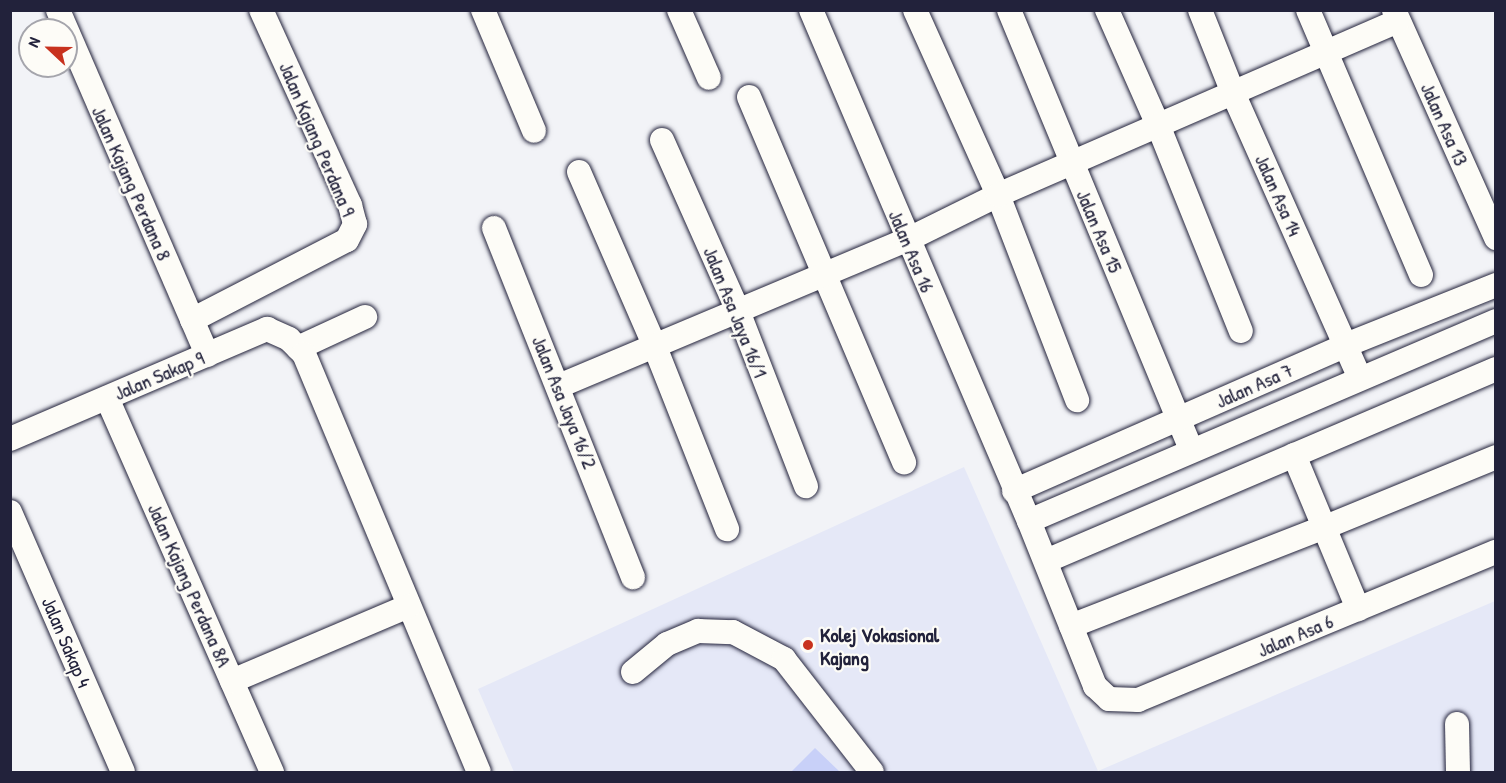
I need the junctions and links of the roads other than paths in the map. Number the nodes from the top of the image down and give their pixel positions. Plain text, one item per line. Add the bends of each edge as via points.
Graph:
1 (58, 10) edge
2 (261, 10) edge
3 (483, 10) edge
4 (679, 10) edge
5 (811, 10) edge
6 (915, 10) edge
7 (1009, 10) edge
8 (1107, 10) edge
9 (1200, 10) edge
10 (1308, 10) edge
11 (1396, 16) edge
12 (1327, 52) junction
13 (709, 78) dead end
14 (1233, 93) junction
15 (749, 97) dead end
16 (1158, 125) junction
17 (534, 131) dead end
18 (662, 140) dead end
19 (1071, 163) junction
20 (579, 172) dead end
21 (998, 195) junction
22 (495, 228) dead end
23 (1496, 238) edge
24 (907, 240) junction
25 (826, 275) junction
26 (1421, 275) dead end
27 (1496, 285) edge
28 (738, 311) junction
29 (365, 316) dead end
30 (192, 320) junction
31 (1496, 321) edge
32 (1241, 331) dead end
33 (1346, 345) junction
34 (655, 347) junction
35 (301, 351) junction
36 (207, 355) junction
37 (1493, 375) edge
38 (1360, 378) junction
39 (559, 386) junction
40 (107, 398) junction
41 (1077, 400) dead end
42 (1179, 418) junction
43 (10, 439) edge
44 (1192, 451) junction
45 (1294, 455) junction
46 (1496, 457) edge
47 (904, 463) dead end
48 (806, 486) dead end
49 (1014, 491) junction
50 (10, 512) edge
51 (1029, 521) junction
52 (1323, 528) junction
53 (726, 529) dead end
54 (1496, 552) edge
55 (1046, 561) junction
56 (633, 577) dead end
57 (410, 606) junction
58 (1358, 609) junction
59 (1071, 626) junction
60 (633, 672) dead end
61 (232, 681) junction
62 (1095, 686) joint
63 (1456, 724) dead end
64 (123, 772) edge
65 (272, 772) edge
66 (479, 772) edge
67 (872, 772) edge
68 (1458, 772) edge

1 - 30 street, Jalan Kajang Perdana 8
2 - 30 street, Jalan Kajang Perdana 9 via 350,205 355,224 347,240
3 - 17 street
4 - 13 street
5 - 24 street, Jalan Asa 16
6 - 21 street
7 - 19 street, Jalan Asa 15
8 - 16 street
9 - 14 street, Jalan Asa 14
10 - 12 street
11 - 12 street
11 - 23 street, Jalan Asa 13
12 - 14 street
12 - 26 street
14 - 16 street
14 - 33 street, Jalan Asa 14
15 - 25 street
16 - 19 street
16 - 32 street
18 - 28 street, Jalan Asa Jaya 16/1
19 - 21 street
19 - 42 street, Jalan Asa 15
20 - 34 street
21 - 24 street
21 - 41 street
22 - 39 street, Jalan Asa Jaya 16/2
24 - 25 street
24 - 49 street, Jalan Asa 16
25 - 28 street
25 - 47 street
27 - 33 street, Jalan Asa 7
28 - 34 street
28 - 48 street, Jalan Asa Jaya 16/1
29 - 35 street
30 - 36 street, Jalan Kajang Perdana 8
31 - 38 street, Jalan Asa 7
33 - 38 street, Jalan Asa 14
33 - 42 street, Jalan Asa 7
34 - 39 street
34 - 53 street
35 - 36 street, Jalan Sakap 9 via 289,339 267,329
35 - 57 street
36 - 40 street, Jalan Sakap 9
37 - 45 street
38 - 44 street, Jalan Asa 7
39 - 56 street, Jalan Asa Jaya 16/2
40 - 43 street, Jalan Sakap 9
40 - 61 street, Jalan Kajang Perdana 8A
42 - 44 street, Jalan Asa 15
42 - 49 street, Jalan Asa 7
44 - 51 street, Jalan Asa 7
45 - 52 street
45 - 55 street
46 - 52 street
49 - 51 street, Jalan Asa 16
50 - 64 street, Jalan Sakap 4
51 - 55 street, Jalan Asa 16
52 - 58 street
52 - 59 street
54 - 58 street, Jalan Asa 6
55 - 59 street, Jalan Asa 16
57 - 61 street
57 - 66 street
58 - 62 street, Jalan Asa 6 via 1138,700 1109,699
59 - 62 street, Jalan Asa 16
60 - 67 street via 667,644 698,631 733,632 784,659
61 - 65 street, Jalan Kajang Perdana 8A
63 - 68 street

